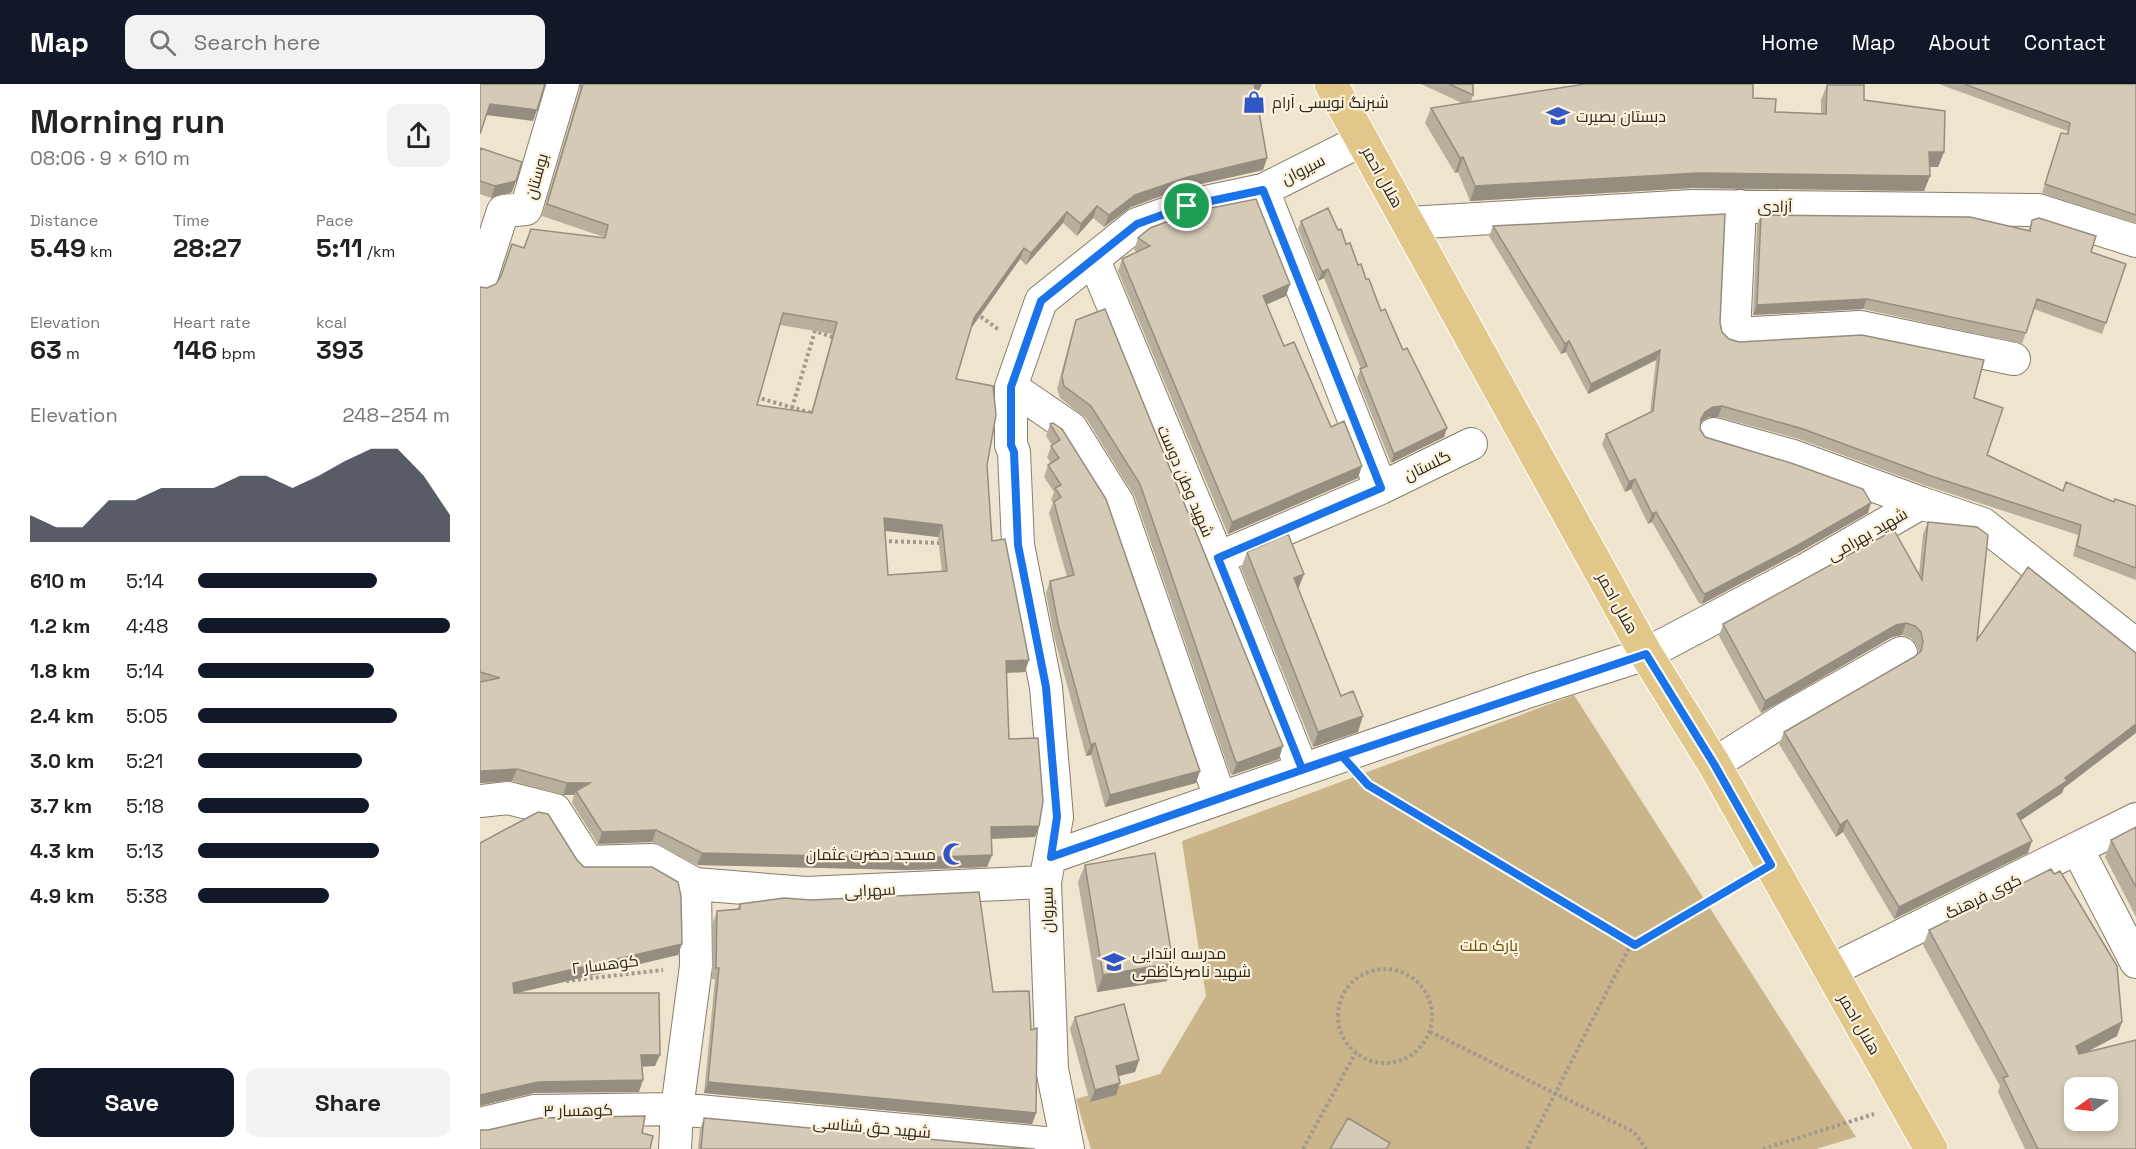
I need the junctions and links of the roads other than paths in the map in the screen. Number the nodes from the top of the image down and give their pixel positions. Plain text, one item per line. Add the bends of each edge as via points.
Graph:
1 (563, 84) edge
2 (1331, 84) edge
3 (1362, 140) junction
4 (1263, 190) junction
5 (1740, 206) junction
6 (1409, 223) junction
7 (2136, 241) edge
8 (1094, 260) junction
9 (480, 282) edge
10 (2014, 359) dead end
11 (1011, 387) junction
12 (1714, 434) dead end
13 (1471, 444) dead end
14 (1381, 488) junction
15 (1921, 503) junction
16 (1218, 558) junction
17 (2136, 645) edge
18 (1901, 653) dead end
19 (1646, 654) junction
20 (1342, 756) joint
21 (1714, 764) junction
22 (1302, 769) junction
23 (1220, 798) junction
24 (480, 801) edge
25 (2136, 819) edge
26 (2078, 850) junction
27 (1048, 869) junction
28 (695, 884) junction
29 (2136, 962) edge
30 (1830, 971) junction
31 (677, 1109) junction
32 (480, 1124) edge
33 (1067, 1147) edge
34 (675, 1149) edge
35 (1931, 1149) edge

1 - 9 street, بوستان via 526,209 503,212
2 - 3 main road, هلال احمر
3 - 4 street, سیروان
3 - 6 main road, هلال احمر
4 - 8 street, سیروان via 1187,206 1137,224
4 - 14 street
5 - 6 street, آزادی
5 - 7 street, آزادی via 2038,210
5 - 10 street via 1734,334 1860,327
6 - 19 main road, هلال احمر
8 - 11 street, سیروان via 1041,301
8 - 16 street, شهید وطن دوست
11 - 23 street via 1071,428 1118,503
11 - 27 street, سیروان via 1018,545 1046,687 1057,817
12 - 15 street via 1793,456
13 - 14 street, گلستان
14 - 16 street, گلستان
15 - 17 street, شهید بهرامی via 1983,524
15 - 19 street, شهید بهرامی
16 - 22 street, شهید وطن دوست
18 - 21 street
19 - 20 street, شهید بهرامی
19 - 21 main road, هلال احمر
20 - 22 street, سهرابی
21 - 30 main road, هلال احمر
22 - 23 street, سهرابی
23 - 27 street, سهرابی
24 - 28 street via 508,798 555,810 588,862 652,860
25 - 26 street, کوی فرهنگ
26 - 29 street
26 - 30 street, کوی فرهنگ
27 - 28 street, سهرابی via 806,893
27 - 33 street, سیروان via 1052,1069
28 - 31 street via 696,966
30 - 35 main road, هلال احمر
31 - 32 street, کوهسار ۳ via 534,1111
31 - 33 street, شهید حق شناسی
31 - 34 street

